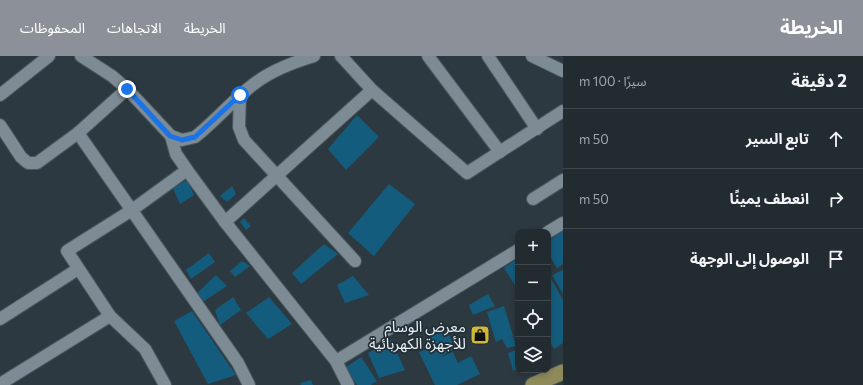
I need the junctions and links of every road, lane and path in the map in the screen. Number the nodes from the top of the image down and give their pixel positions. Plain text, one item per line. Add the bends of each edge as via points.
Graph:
1 (50, 56) edge
2 (81, 56) edge
3 (314, 56) edge
4 (341, 56) edge
5 (428, 56) edge
6 (488, 56) edge
7 (532, 56) edge
8 (563, 72) edge
9 (127, 89) junction
10 (372, 90) junction
11 (0, 95) edge
12 (240, 95) junction
13 (563, 111) edge
14 (0, 125) edge
15 (537, 129) junction
16 (78, 133) junction
17 (170, 136) junction
18 (500, 152) junction
19 (187, 170) junction
20 (276, 176) junction
21 (563, 180) edge
22 (533, 199) dead end
23 (132, 210) junction
24 (225, 222) junction
25 (563, 223) edge
26 (551, 230) edge
27 (515, 252) edge
28 (355, 261) dead end
29 (78, 269) junction
30 (110, 316) junction
31 (0, 319) edge
32 (336, 361) junction
33 (563, 372) edge
34 (0, 384) edge
35 (165, 385) edge
36 (249, 385) edge
37 (348, 385) edge
38 (532, 385) edge

1 - 11 street
2 - 9 street
3 - 12 street via 276,70
4 - 10 street
5 - 18 street
6 - 15 street
7 - 8 street
9 - 16 street
9 - 17 street
10 - 18 street via 467,173
10 - 20 street
12 - 17 street via 195,137 182,140
12 - 20 street via 241,134
13 - 15 street
14 - 16 street via 21,158 33,163 41,161
15 - 18 street
16 - 23 street
17 - 19 street via 176,154
19 - 23 street
19 - 24 street
20 - 24 street
20 - 28 street
21 - 22 street
23 - 29 street via 67,251
23 - 36 street via 238,363
24 - 32 street
25 - 26 street
27 - 32 street
29 - 30 street
29 - 31 street
30 - 34 street
30 - 35 street via 145,349
32 - 37 street
33 - 38 main road

